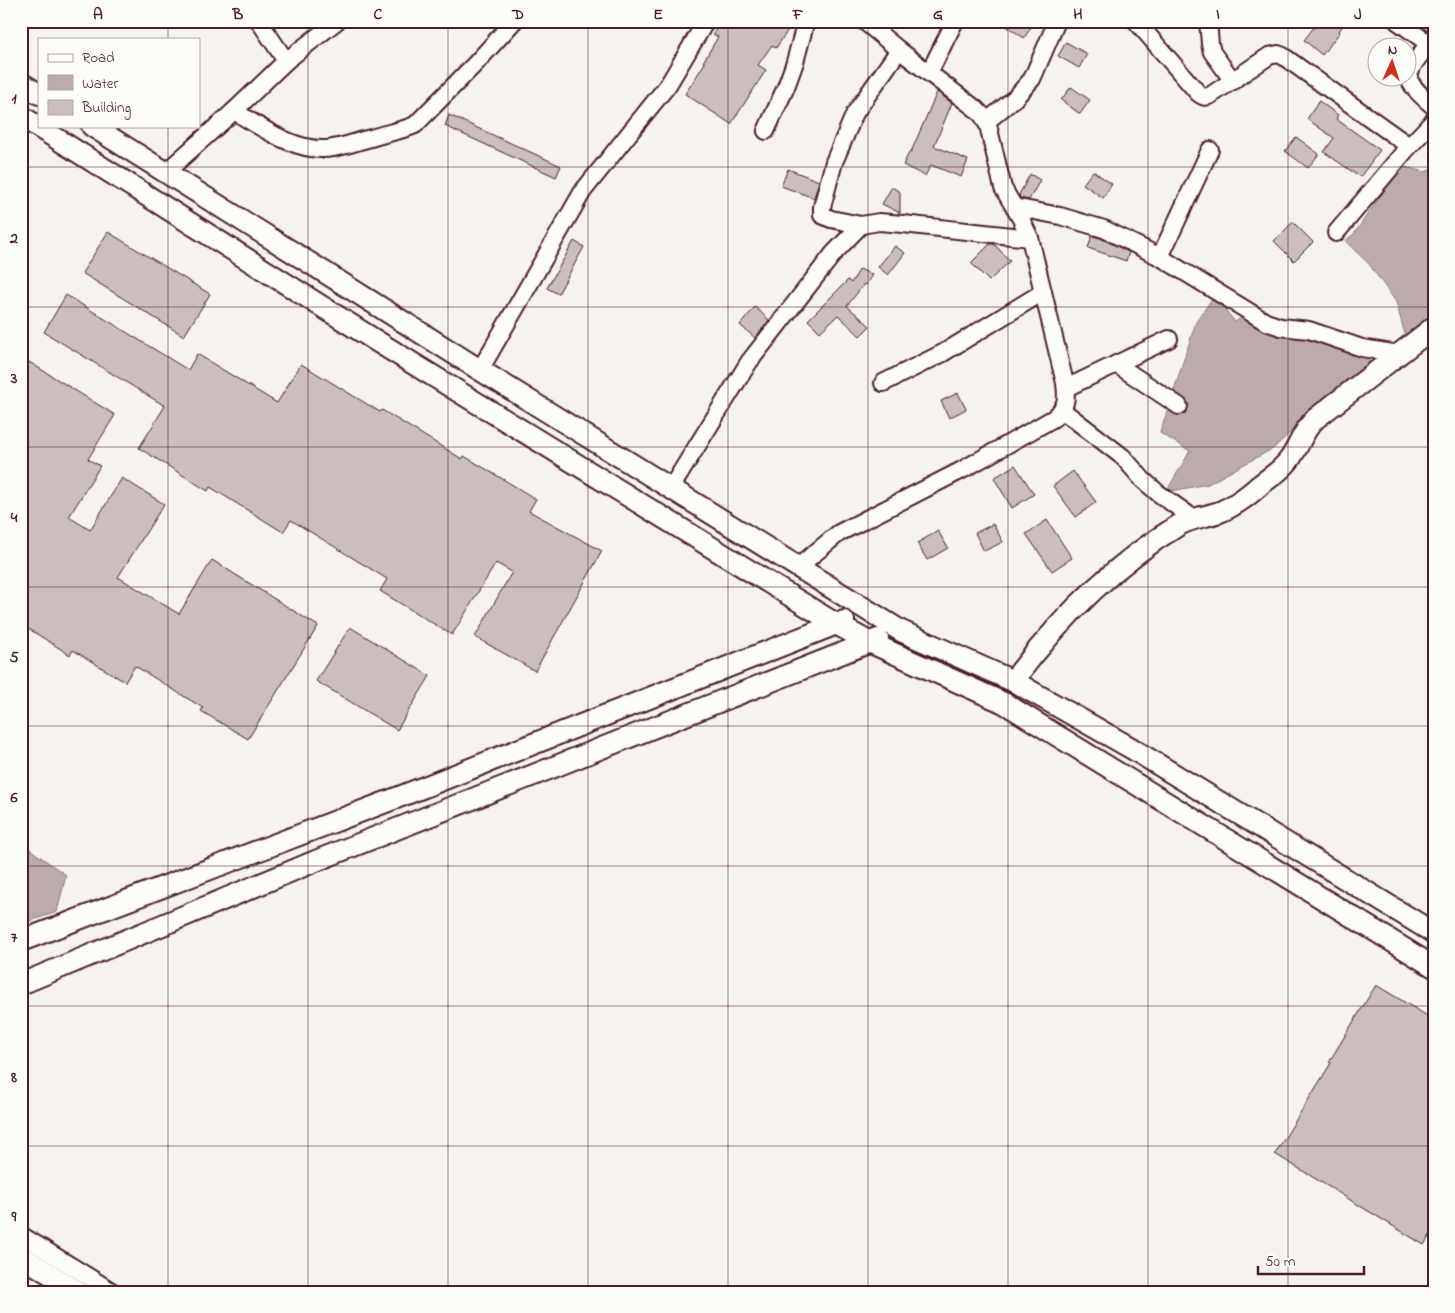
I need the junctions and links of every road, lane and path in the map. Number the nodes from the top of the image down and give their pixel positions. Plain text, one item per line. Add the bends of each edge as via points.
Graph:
1 (259, 21) edge
2 (337, 21) edge
3 (514, 21) edge
4 (706, 21) edge
5 (806, 21) edge
6 (864, 21) edge
7 (954, 21) edge
8 (1057, 21) edge
9 (1136, 21) edge
10 (1208, 21) edge
11 (1397, 21) edge
12 (1431, 40) edge
13 (899, 50) junction
14 (286, 61) junction
15 (929, 73) junction
16 (1233, 81) junction
17 (21, 83) edge
18 (38, 93) edge
19 (1434, 107) edge
20 (234, 111) junction
21 (21, 116) edge
22 (1434, 120) edge
23 (986, 122) junction
24 (38, 126) edge
25 (41, 128) edge
26 (95, 128) edge
27 (766, 131) dead end
28 (1409, 146) junction
29 (1210, 150) dead end
30 (166, 172) junction
31 (1014, 207) junction
32 (861, 225) junction
33 (1336, 233) dead end
34 (1030, 238) junction
35 (1160, 257) junction
36 (1043, 292) junction
37 (1434, 327) edge
38 (1169, 339) dead end
39 (1399, 354) junction
40 (1116, 364) junction
41 (480, 370) junction
42 (883, 383) dead end
43 (1066, 388) junction
44 (1179, 406) dead end
45 (1062, 410) junction
46 (671, 488) junction
47 (1193, 518) junction
48 (798, 567) junction
49 (869, 611) junction
50 (836, 624) junction
51 (901, 631) junction
52 (870, 642) junction
53 (1013, 681) junction
54 (1434, 933) edge
55 (21, 941) edge
56 (1434, 967) edge
57 (21, 984) edge
58 (21, 1235) edge
59 (21, 1256) edge
60 (79, 1292) edge
61 (113, 1292) edge

1 - 14 street
2 - 14 street
3 - 20 street via 415,125 404,130 317,150 276,136
4 - 41 street via 668,85 584,191
5 - 27 street via 786,87
6 - 13 street
7 - 15 street
8 - 23 street via 1032,79
9 - 16 street via 1202,97
10 - 16 street via 1212,52
11 - 12 street
12 - 19 street via 1408,78
13 - 15 street
13 - 32 street via 855,113 834,162 822,207 822,215
14 - 20 street
15 - 23 street via 976,109
16 - 28 street via 1269,56 1278,54
17 - 18 street
20 - 30 street
21 - 24 street
22 - 28 street
23 - 31 street via 1001,180
25 - 50 street via 378,342
26 - 30 street
28 - 33 street
29 - 35 street
30 - 41 street
31 - 34 street
31 - 35 street via 1097,226
32 - 34 street via 895,223
32 - 46 street via 834,253 749,362
34 - 36 street
35 - 39 street via 1266,322 1309,330 1362,348
36 - 42 street via 944,353
36 - 43 street
37 - 39 street
38 - 40 street
39 - 47 street via 1315,419 1304,431 1289,460 1259,486 1221,511
40 - 43 street
40 - 44 street
41 - 46 street
43 - 45 street
45 - 47 street via 1123,457 1158,493
45 - 48 street via 1054,418 962,470 839,533
46 - 48 street
47 - 53 street via 1150,544 1093,590
48 - 49 street
49 - 50 street
49 - 51 street
50 - 52 street
50 - 55 street via 399,798
51 - 52 street
51 - 53 street
52 - 56 street via 1004,703
52 - 57 street via 318,860
53 - 54 street via 1140,753
58 - 61 street
59 - 60 street

